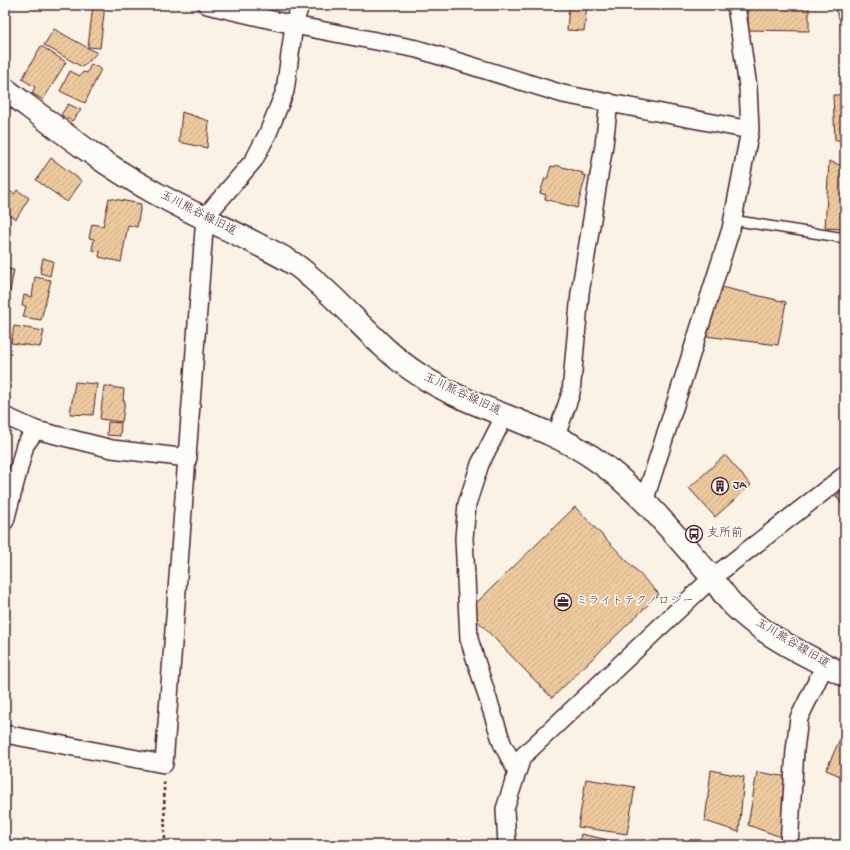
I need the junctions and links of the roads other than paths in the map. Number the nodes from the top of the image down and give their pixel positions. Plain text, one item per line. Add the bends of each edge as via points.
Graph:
1 (207, 5) edge
2 (300, 5) edge
3 (736, 5) edge
4 (294, 26) junction
5 (5, 89) edge
6 (609, 102) junction
7 (750, 130) junction
8 (205, 217) junction
9 (732, 220) junction
10 (845, 238) edge
11 (505, 415) junction
12 (5, 416) edge
13 (36, 430) junction
14 (556, 436) junction
15 (188, 458) junction
16 (845, 475) edge
17 (644, 502) junction
18 (5, 521) edge
19 (712, 578) junction
20 (826, 665) junction
21 (845, 675) edge
22 (5, 734) edge
23 (517, 772) junction
24 (507, 845) edge
25 (789, 845) edge

1 - 4 street
2 - 4 street
3 - 7 street via 748,86
4 - 6 street via 417,49 563,94
4 - 8 street via 285,91 268,133 254,160
5 - 8 street, 玉川熊谷線旧道 via 122,174
6 - 7 street
6 - 14 street via 580,293 571,393
7 - 9 street
8 - 11 street, 玉川熊谷線旧道 via 295,264 328,292 394,357 419,375 471,402
8 - 15 street
9 - 10 lane
9 - 17 street
11 - 14 street, 玉川熊谷線旧道
11 - 23 street via 480,464 467,504 464,538 469,639 502,743
12 - 13 street
13 - 15 street via 112,449
13 - 18 street via 25,445
14 - 17 street, 玉川熊谷線旧道 via 616,474
15 - 22 street via 164,764
16 - 19 street
17 - 19 street, 玉川熊谷線旧道
19 - 20 street, 玉川熊谷線旧道 via 735,606 760,628
19 - 23 street via 522,757
20 - 21 street, 玉川熊谷線旧道
20 - 25 street via 799,718
23 - 24 street via 505,809

